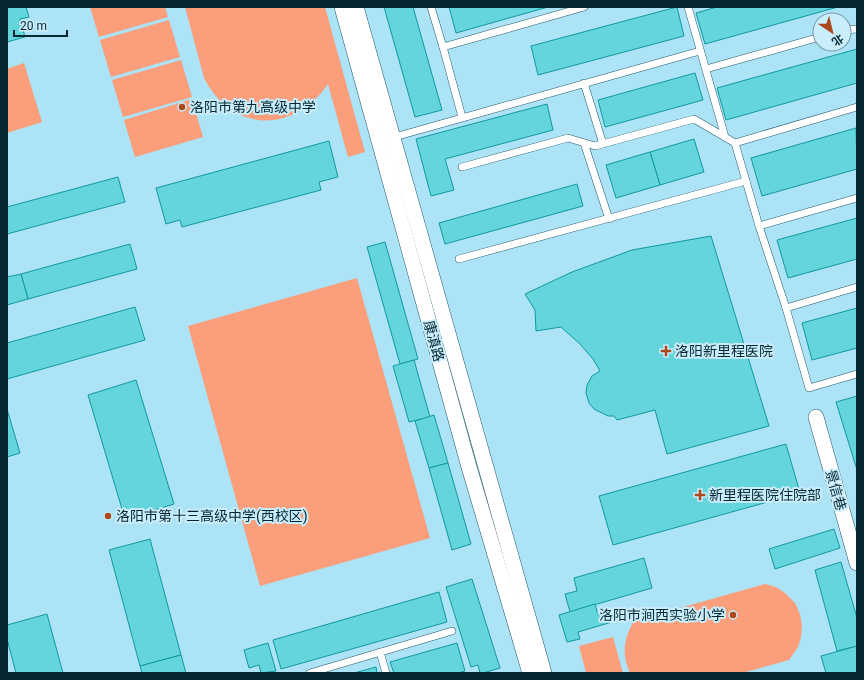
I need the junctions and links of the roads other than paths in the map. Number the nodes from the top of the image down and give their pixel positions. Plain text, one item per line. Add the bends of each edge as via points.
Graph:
1 (342, 7) edge
2 (356, 7) edge
3 (431, 7) edge
4 (584, 7) edge
5 (688, 7) edge
6 (812, 39) edge
7 (443, 47) junction
8 (700, 51) junction
9 (706, 69) junction
10 (584, 83) junction
11 (857, 107) edge
12 (462, 117) junction
13 (725, 137) junction
14 (386, 139) junction
15 (584, 143) junction
16 (735, 143) junction
17 (603, 144) junction
18 (462, 167) dead end
19 (746, 181) junction
20 (857, 198) edge
21 (609, 218) junction
22 (759, 226) junction
23 (459, 259) dead end
24 (857, 288) edge
25 (786, 308) junction
26 (857, 374) edge
27 (816, 417) dead end
28 (857, 563) edge
29 (452, 631) dead end
30 (380, 652) junction
31 (310, 673) edge
32 (386, 673) edge
33 (530, 673) edge
34 (544, 673) edge

1 - 14 street, 康滇路
2 - 14 street, 康滇路
3 - 7 lane
4 - 7 lane
5 - 8 lane
6 - 9 lane
7 - 12 lane
8 - 9 lane
8 - 10 lane
9 - 13 lane
10 - 12 lane
10 - 17 lane
11 - 16 lane
12 - 14 lane
13 - 16 lane
13 - 17 lane via 694,119
14 - 33 street, 康滇路 via 469,467
14 - 34 street, 康滇路
15 - 17 lane via 595,146
15 - 18 lane via 568,138
15 - 21 lane
16 - 19 lane
19 - 21 lane
19 - 22 lane
20 - 22 lane
21 - 23 lane
22 - 25 lane
24 - 25 lane
25 - 26 lane via 809,388
27 - 28 street, 景信巷
29 - 30 lane
30 - 31 lane
30 - 32 lane

